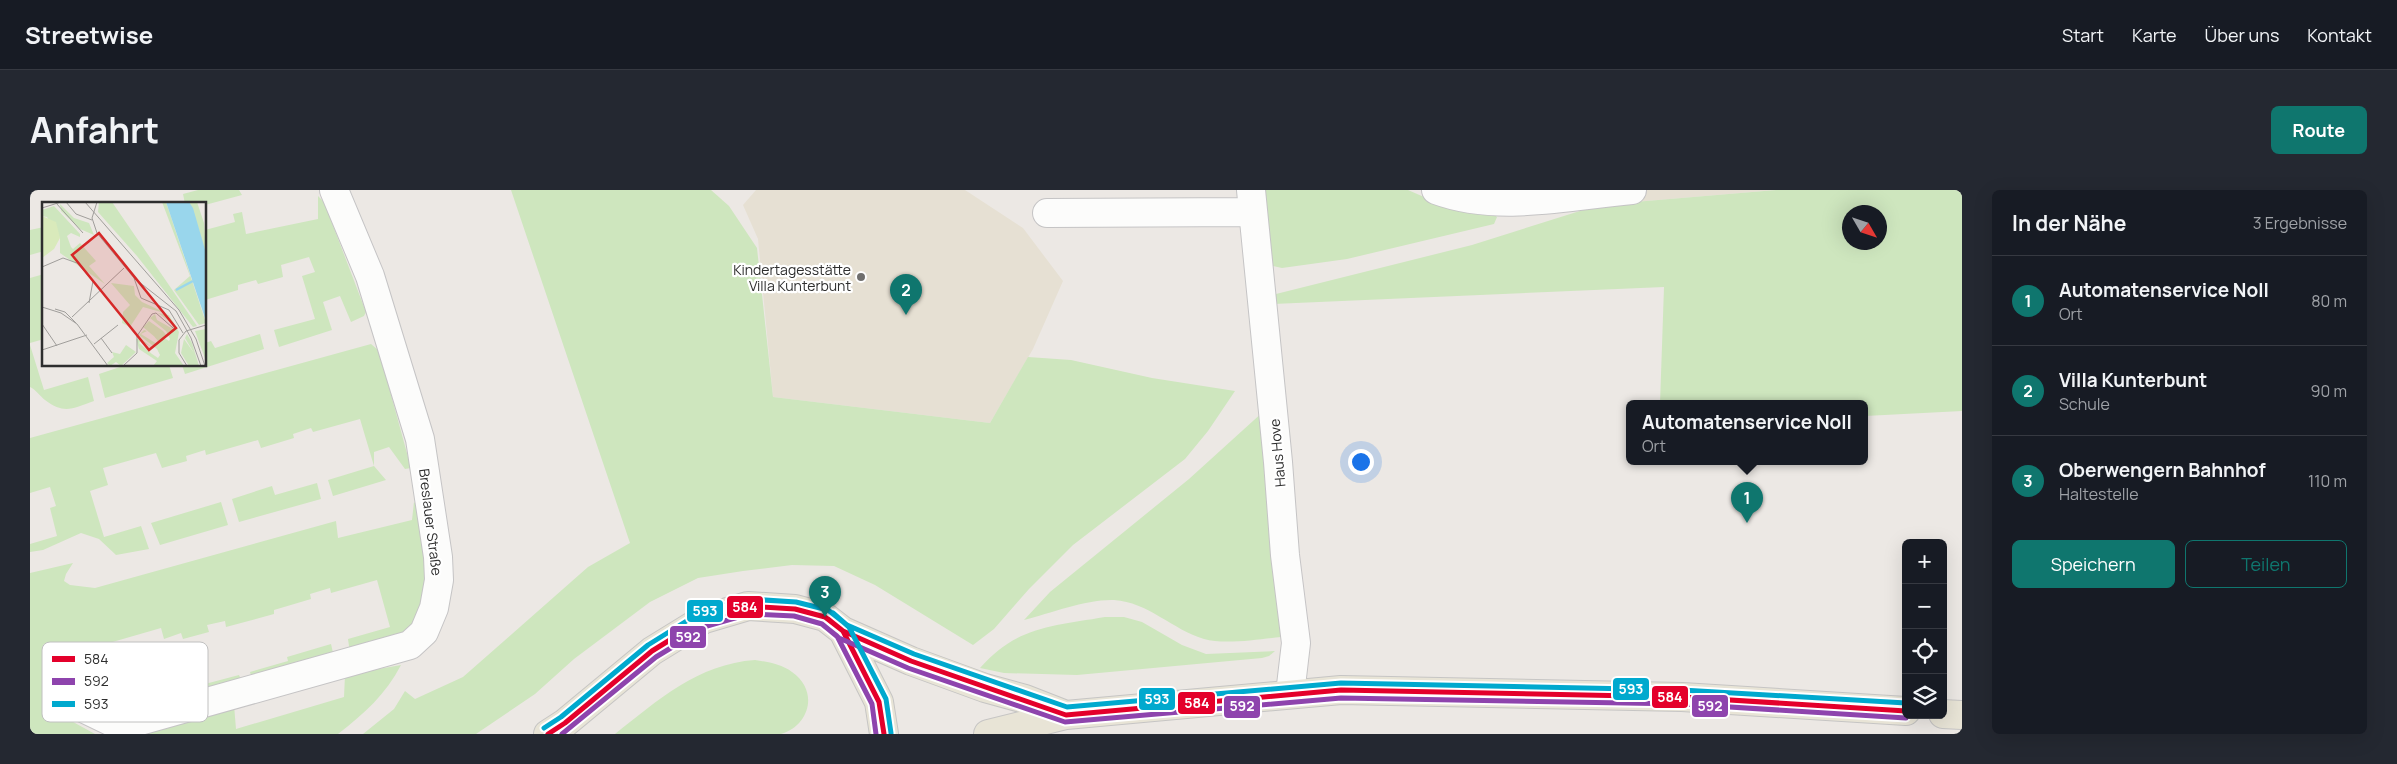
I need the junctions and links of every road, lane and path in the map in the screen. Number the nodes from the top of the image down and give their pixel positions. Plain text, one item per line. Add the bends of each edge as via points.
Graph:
1 (334, 190) edge
2 (1436, 190) edge
3 (1632, 190) edge
4 (1252, 201) edge
5 (1047, 213) dead end
6 (843, 631) junction
7 (1290, 694) junction
8 (208, 702) edge
9 (1902, 711) edge
10 (1947, 714) edge
11 (1066, 715) junction
12 (1962, 715) edge
13 (112, 722) edge
14 (136, 722) edge
15 (548, 734) edge
16 (884, 734) edge
17 (988, 734) edge

1 - 8 street, Breslauer Straße via 370,276 420,439 439,580 434,608 424,632 410,645
2 - 3 street via 1484,202
4 - 5 street, Haus Hove
4 - 7 street, Haus Hove via 1296,643
6 - 11 main road via 963,681
6 - 15 main road via 825,617 795,609 748,606 704,619 652,651
6 - 16 main road via 879,702
7 - 9 main road via 1341,690 1682,697
7 - 11 main road
10 - 12 main road
11 - 17 main road
13 - 14 street, Breslauer Straße

